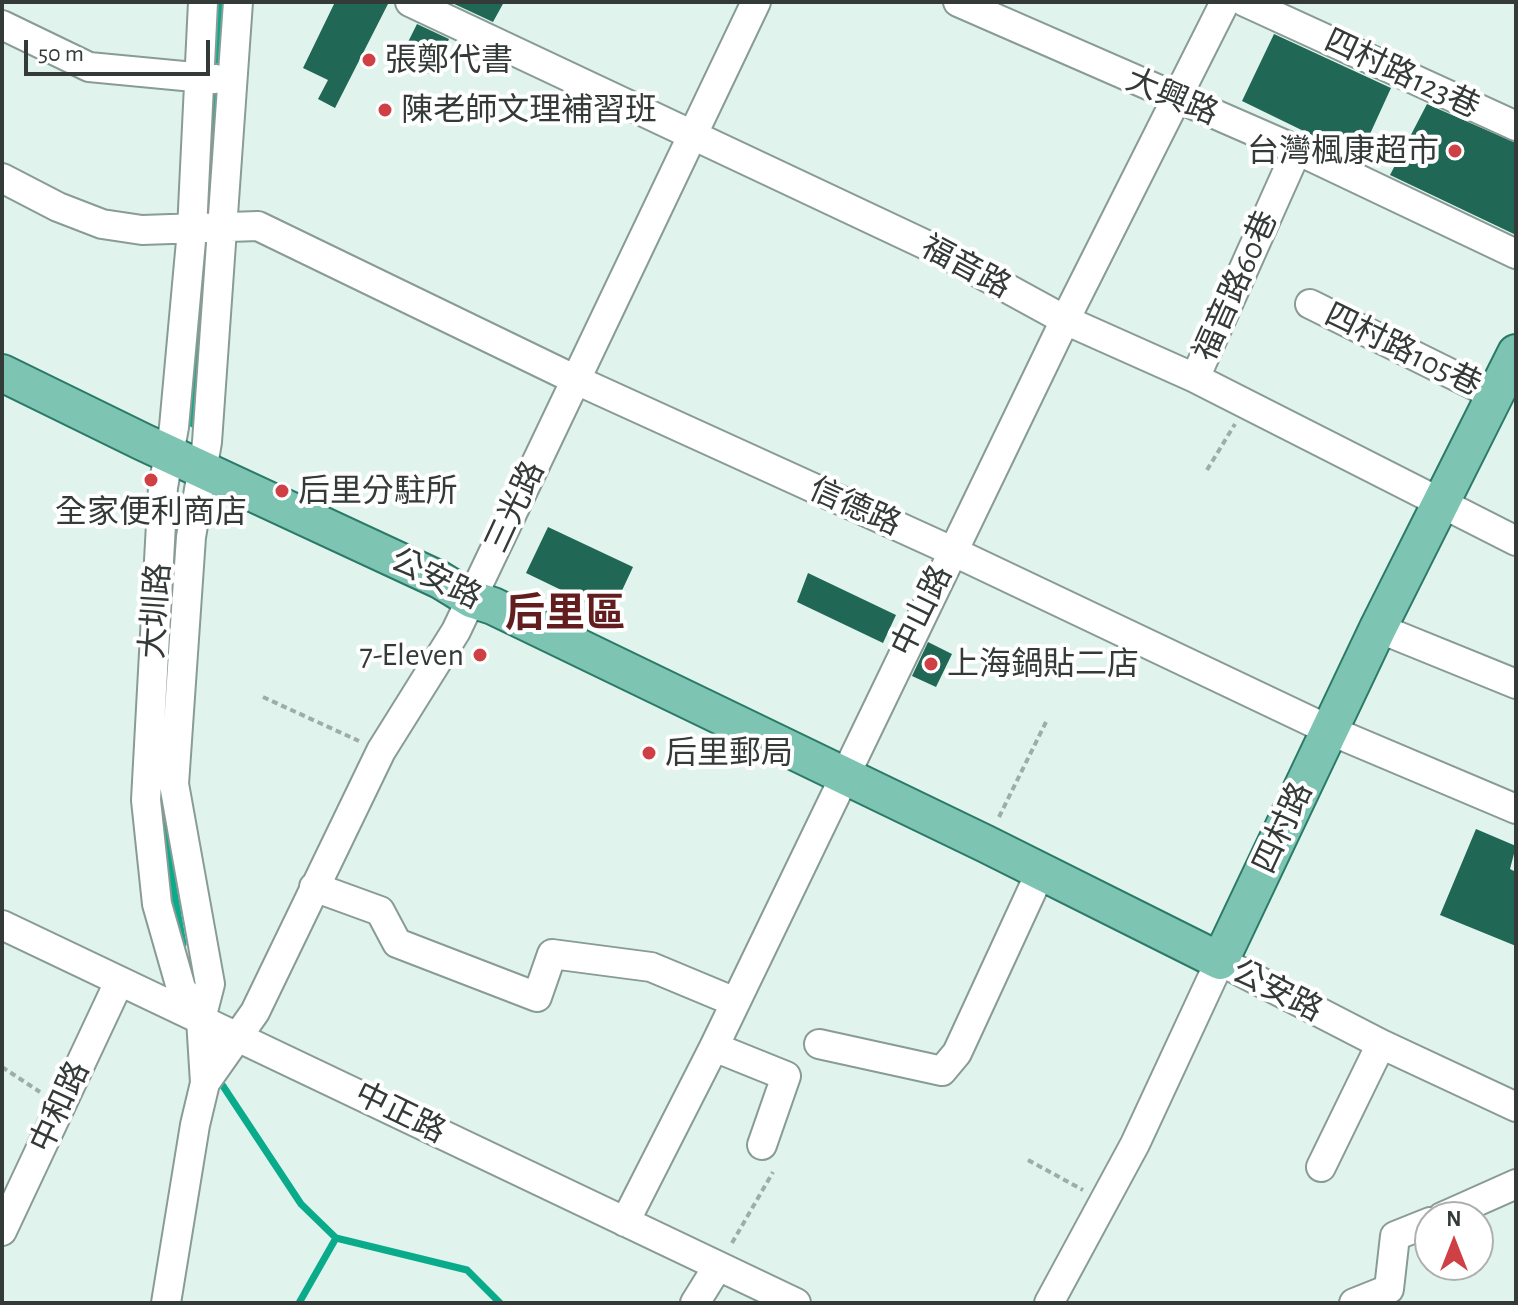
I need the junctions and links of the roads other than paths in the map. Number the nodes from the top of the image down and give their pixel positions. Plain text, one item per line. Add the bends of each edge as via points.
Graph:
1 (203, 2) edge
2 (238, 2) edge
3 (410, 2) edge
4 (756, 2) edge
5 (958, 2) edge
6 (1225, 2) edge
7 (1245, 2) edge
8 (2, 25) edge
9 (199, 76) junction
10 (234, 82) junction
11 (1178, 101) junction
12 (1516, 126) edge
13 (692, 136) junction
14 (1297, 150) junction
15 (2, 178) edge
16 (224, 228) junction
17 (192, 230) junction
18 (1516, 254) edge
19 (1310, 304) dead end
20 (1065, 320) junction
21 (1516, 353) edge
22 (2, 373) edge
23 (1195, 378) junction
24 (574, 379) junction
25 (1496, 396) junction
26 (167, 453) junction
27 (203, 470) junction
28 (1440, 504) junction
29 (1516, 541) edge
30 (952, 551) junction
31 (471, 599) junction
32 (1378, 628) junction
33 (1516, 684) edge
34 (1329, 730) junction
35 (842, 776) junction
36 (1516, 809) edge
37 (1041, 871) junction
38 (314, 887) junction
39 (2, 925) edge
40 (1220, 961) junction
41 (119, 982) junction
42 (735, 1002) junction
43 (201, 1019) junction
44 (240, 1037) junction
45 (819, 1044) dead end
46 (1381, 1044) junction
47 (714, 1047) junction
48 (205, 1083) junction
49 (1516, 1107) edge
50 (762, 1145) dead end
51 (1321, 1167) dead end
52 (1516, 1184) edge
53 (1478, 1201) edge
54 (625, 1222) junction
55 (1414, 1228) edge
56 (2, 1231) edge
57 (718, 1266) junction
58 (166, 1303) edge
59 (695, 1303) edge
60 (796, 1303) edge
61 (1049, 1303) edge
62 (1354, 1303) edge

1 - 9 street, 大圳路
2 - 10 street, 大圳路
3 - 13 street, 福音路
4 - 13 street, 三光路
5 - 11 street, 大興路
6 - 11 street, 中山路
7 - 12 street, 四村路123巷
8 - 9 street via 89,67
9 - 10 street
9 - 17 street, 大圳路
10 - 16 street, 大圳路
11 - 14 street, 大興路
11 - 20 street, 中山路
13 - 20 street, 福音路 via 939,251
13 - 24 street, 三光路
14 - 18 street, 大興路
14 - 23 street, 福音路60巷
15 - 17 street, 信德路 via 102,224
16 - 17 street, 信德路
16 - 24 street, 信德路 via 258,226
16 - 27 street, 大圳路
17 - 26 street, 大圳路 via 174,427
19 - 25 street, 四村路105巷
20 - 23 street, 福音路
20 - 30 street, 中山路
21 - 25 main road, 四村路
22 - 26 main road, 公安路
23 - 28 street, 福音路
24 - 30 street, 信德路
24 - 31 street, 三光路
25 - 28 main road, 四村路
26 - 27 main road, 公安路
26 - 43 street, 大圳路 via 146,800 157,904 181,988
27 - 31 main road, 公安路
27 - 43 street, 大圳路 via 191,537 174,784 210,984
28 - 29 street, 福音路
28 - 32 main road, 四村路
30 - 34 street, 信德路
30 - 35 street, 中山路
31 - 35 main road, 公安路
31 - 38 street, 三光路 via 381,751
32 - 33 street
32 - 34 main road, 四村路
34 - 36 street, 信德路
34 - 40 main road, 四村路
35 - 37 main road, 公安路
35 - 42 street, 中山路
37 - 40 main road, 公安路
37 - 45 street via 957,1053 942,1071
38 - 42 street via 380,911 397,943 537,997 552,954 651,967
38 - 44 street, 三光路
39 - 41 street, 中正路
40 - 46 street, 公安路
40 - 61 street, 四村路 via 1106,1203
41 - 43 street, 中正路
41 - 56 street, 中和路
42 - 47 street, 中山路
43 - 44 street, 中正路
43 - 48 street, 大圳路
44 - 48 street, 三光路
44 - 54 street, 中正路
46 - 49 street, 公安路
46 - 51 street
47 - 50 street via 786,1076
47 - 54 street, 中山路
48 - 58 street, 大圳路
52 - 53 street
54 - 57 street, 中正路
55 - 62 street via 1395,1236 1389,1289
57 - 59 street
57 - 60 street, 中正路

